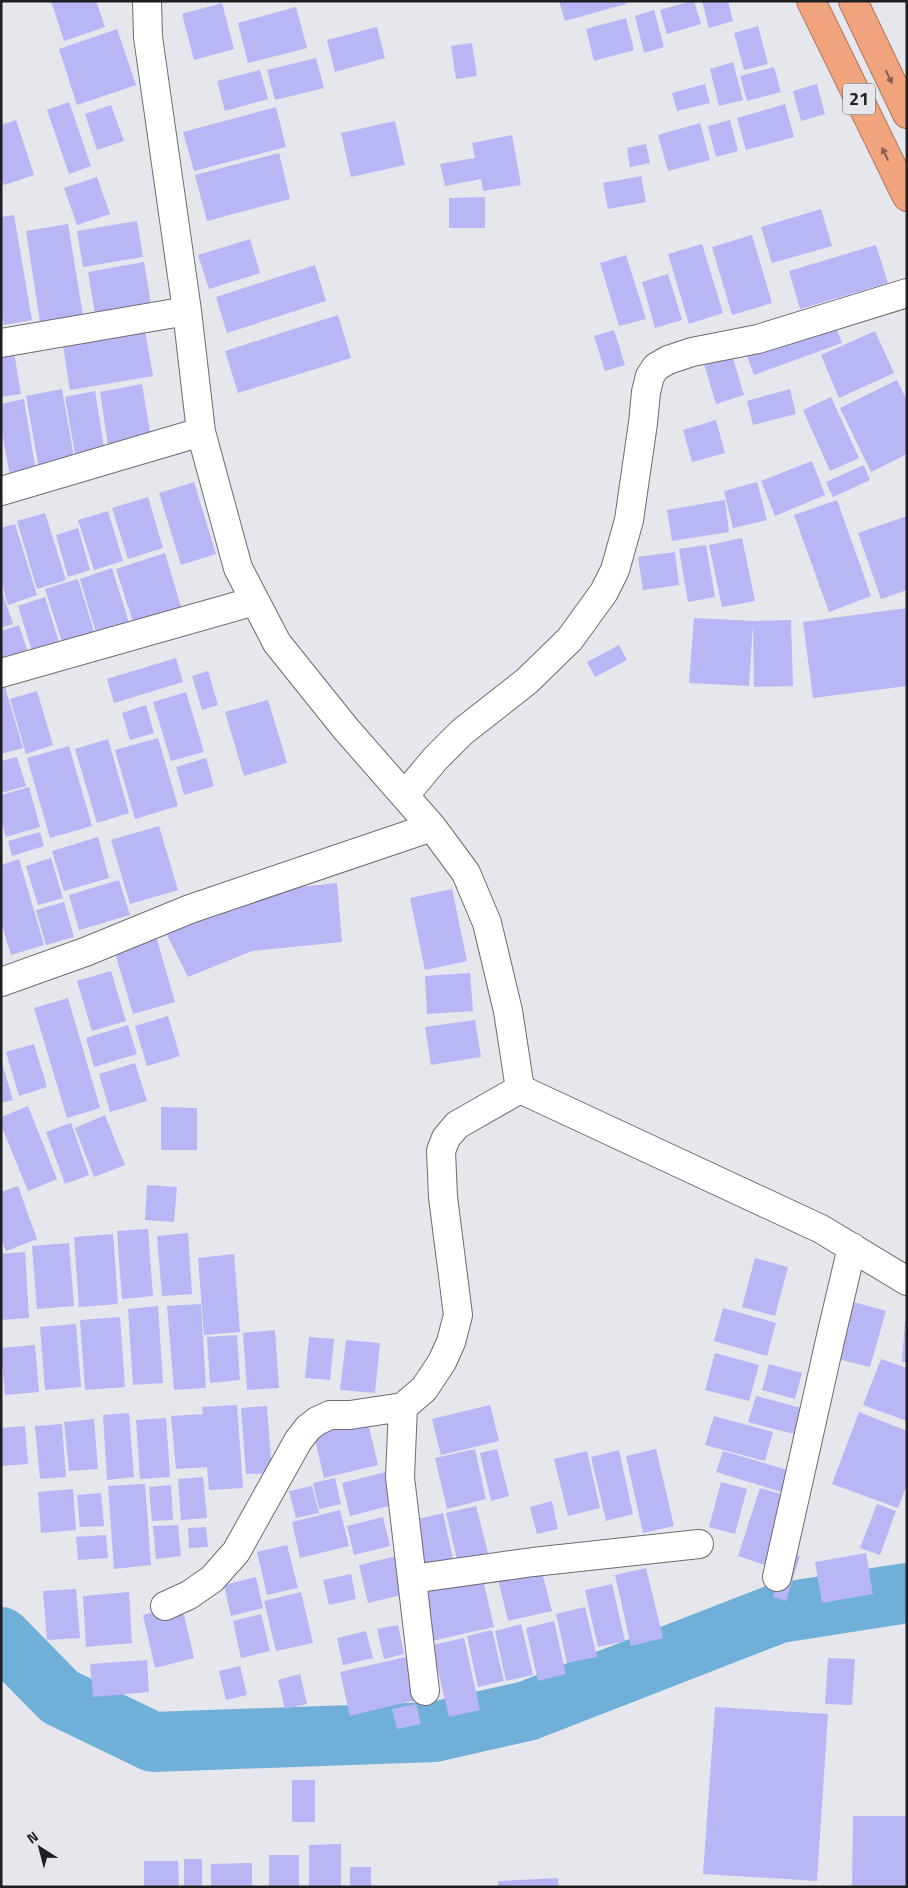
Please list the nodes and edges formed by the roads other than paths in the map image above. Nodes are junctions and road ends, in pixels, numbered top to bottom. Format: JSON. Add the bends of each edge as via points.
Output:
{"nodes":[{"id":1,"x":147,"y":1,"type":"edge"},
{"id":2,"x":811,"y":1,"type":"edge"},
{"id":3,"x":853,"y":1,"type":"edge"},
{"id":4,"x":870,"y":38,"type":"junction"},
{"id":5,"x":836,"y":52,"type":"junction"},
{"id":6,"x":907,"y":114,"type":"edge"},
{"id":7,"x":907,"y":197,"type":"edge"},
{"id":8,"x":907,"y":293,"type":"edge"},
{"id":9,"x":187,"y":311,"type":"junction"},
{"id":10,"x":1,"y":343,"type":"edge"},
{"id":11,"x":201,"y":432,"type":"junction"},
{"id":12,"x":1,"y":491,"type":"edge"},
{"id":13,"x":255,"y":601,"type":"junction"},
{"id":14,"x":1,"y":673,"type":"edge"},
{"id":15,"x":404,"y":795,"type":"junction"},
{"id":16,"x":432,"y":827,"type":"junction"},
{"id":17,"x":1,"y":982,"type":"edge"},
{"id":18,"x":520,"y":1089,"type":"junction"},
{"id":19,"x":852,"y":1248,"type":"junction"},
{"id":20,"x":907,"y":1281,"type":"edge"},
{"id":21,"x":404,"y":1407,"type":"junction"},
{"id":22,"x":699,"y":1544,"type":"dead end"},
{"id":23,"x":777,"y":1577,"type":"dead end"},
{"id":24,"x":412,"y":1579,"type":"junction"},
{"id":25,"x":165,"y":1606,"type":"dead end"},
{"id":26,"x":425,"y":1691,"type":"dead end"}],
"edges":[{"from":1,"to":9,"type":"street","via":[[148,37]]},
{"from":2,"to":5,"type":"highway","number":"21"},
{"from":3,"to":4,"type":"highway","number":"21"},
{"from":4,"to":5,"type":"highway"},
{"from":4,"to":6,"type":"highway","number":"21","one_way":true},
{"from":7,"to":5,"type":"highway","number":"21","one_way":true},
{"from":8,"to":15,"type":"street","via":[[758,339],[692,352],[656,367],[646,392],[629,520],[615,570],[604,592],[570,639],[527,681],[462,732]]},
{"from":9,"to":10,"type":"street"},
{"from":9,"to":11,"type":"street"},
{"from":11,"to":12,"type":"street"},
{"from":11,"to":13,"type":"street","via":[[238,568]]},
{"from":13,"to":14,"type":"street"},
{"from":13,"to":15,"type":"street","via":[[277,643]]},
{"from":15,"to":16,"type":"street"},
{"from":16,"to":17,"type":"street","via":[[190,909]]},
{"from":16,"to":18,"type":"street","via":[[466,873],[487,923],[508,1011]]},
{"from":18,"to":19,"type":"street","via":[[820,1229]]},
{"from":18,"to":21,"type":"street","via":[[457,1125],[446,1138],[441,1151],[443,1197],[458,1315],[442,1362],[424,1388]]},
{"from":19,"to":20,"type":"street"},
{"from":19,"to":23,"type":"street"},
{"from":21,"to":24,"type":"street","via":[[400,1477]]},
{"from":21,"to":25,"type":"street","via":[[330,1415],[308,1428],[236,1552],[212,1579]]},
{"from":22,"to":24,"type":"street"},
{"from":24,"to":26,"type":"street"}]}
